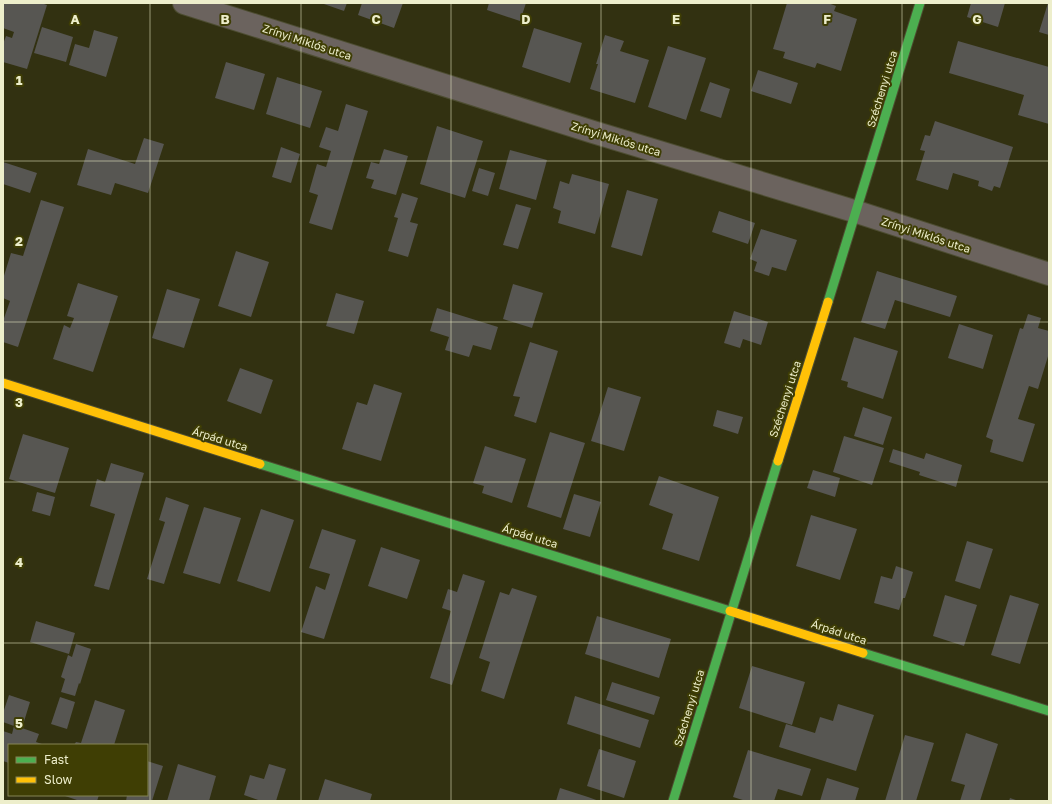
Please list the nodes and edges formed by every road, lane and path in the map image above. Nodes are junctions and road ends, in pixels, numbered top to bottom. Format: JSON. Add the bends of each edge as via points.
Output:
{"nodes":[{"id":1,"x":184,"y":3,"type":"edge"},
{"id":2,"x":920,"y":3,"type":"edge"},
{"id":3,"x":857,"y":212,"type":"junction"},
{"id":4,"x":1049,"y":274,"type":"edge"},
{"id":5,"x":3,"y":384,"type":"edge"},
{"id":6,"x":731,"y":611,"type":"junction"},
{"id":7,"x":1049,"y":711,"type":"edge"},
{"id":8,"x":672,"y":801,"type":"edge"}],
"edges":[{"from":1,"to":3,"type":"street","name":"Zrínyi Miklós utca"},
{"from":2,"to":3,"type":"street","name":"Széchenyi utca"},
{"from":3,"to":4,"type":"street","name":"Zrínyi Miklós utca"},
{"from":3,"to":6,"type":"street","name":"Széchenyi utca"},
{"from":5,"to":6,"type":"street","name":"Árpád utca"},
{"from":6,"to":7,"type":"street","name":"Árpád utca"},
{"from":6,"to":8,"type":"street","name":"Széchenyi utca"}]}
